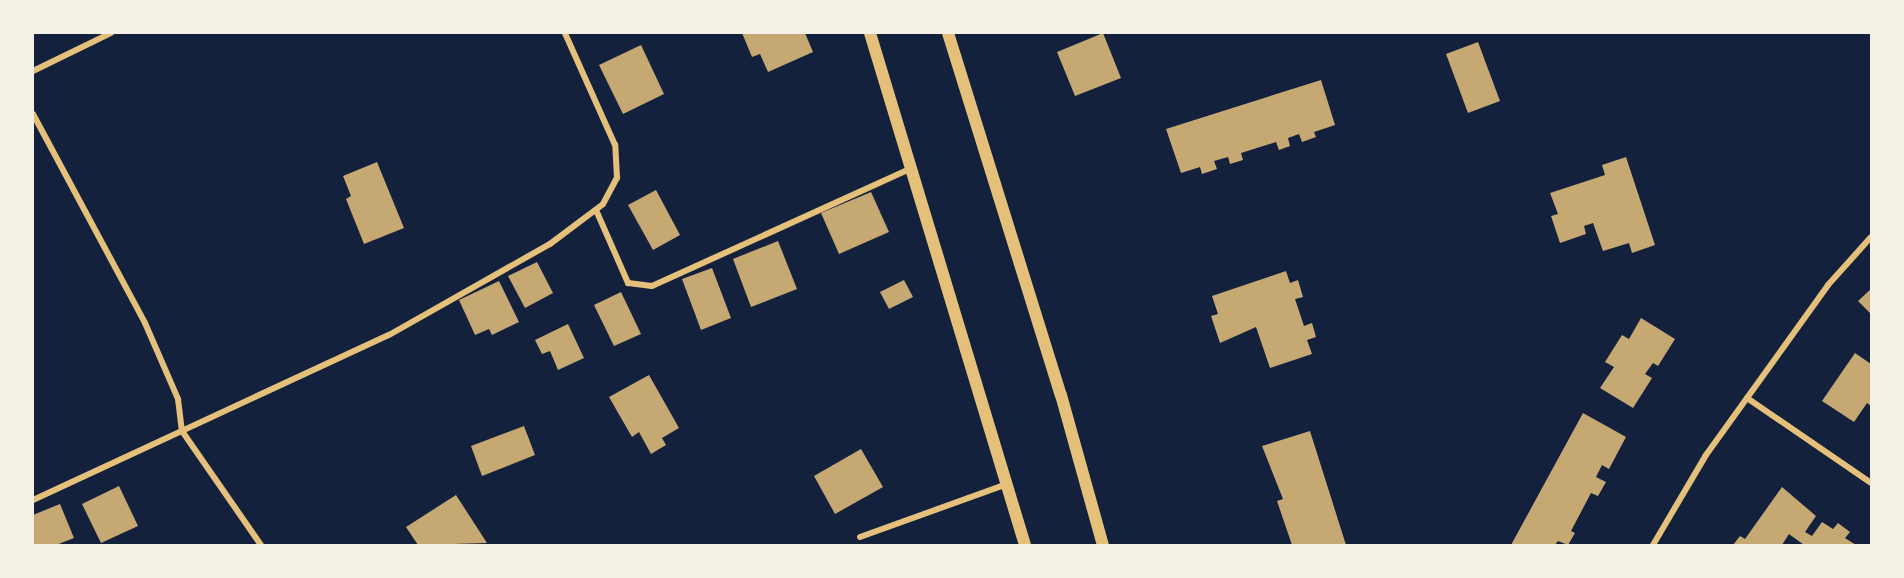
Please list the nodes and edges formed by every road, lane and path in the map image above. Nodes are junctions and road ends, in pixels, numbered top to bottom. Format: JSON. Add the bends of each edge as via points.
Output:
{"nodes":[{"id":1,"x":111,"y":33,"type":"edge"},
{"id":2,"x":565,"y":33,"type":"edge"},
{"id":3,"x":870,"y":33,"type":"edge"},
{"id":4,"x":949,"y":33,"type":"edge"},
{"id":5,"x":33,"y":71,"type":"edge"},
{"id":6,"x":33,"y":114,"type":"edge"},
{"id":7,"x":913,"y":167,"type":"junction"},
{"id":8,"x":596,"y":210,"type":"junction"},
{"id":9,"x":1871,"y":237,"type":"edge"},
{"id":10,"x":1746,"y":398,"type":"junction"},
{"id":11,"x":182,"y":431,"type":"junction"},
{"id":12,"x":1008,"y":483,"type":"junction"},
{"id":13,"x":1871,"y":483,"type":"edge"},
{"id":14,"x":33,"y":500,"type":"edge"},
{"id":15,"x":860,"y":537,"type":"dead end"},
{"id":16,"x":261,"y":545,"type":"edge"},
{"id":17,"x":1025,"y":545,"type":"edge"},
{"id":18,"x":1103,"y":545,"type":"edge"},
{"id":19,"x":1653,"y":545,"type":"edge"}],
"edges":[{"from":1,"to":5,"type":"street"},
{"from":2,"to":8,"type":"street","via":[[615,145],[617,178]]},
{"from":3,"to":7,"type":"main road"},
{"from":4,"to":18,"type":"main road","via":[[1061,394]]},
{"from":6,"to":11,"type":"street","via":[[145,323],[178,399]]},
{"from":7,"to":8,"type":"street","via":[[652,286],[628,283]]},
{"from":7,"to":12,"type":"main road"},
{"from":8,"to":11,"type":"street","via":[[550,244],[389,335]]},
{"from":9,"to":10,"type":"street","via":[[1828,285]]},
{"from":10,"to":13,"type":"street"},
{"from":10,"to":19,"type":"street","via":[[1706,455]]},
{"from":11,"to":14,"type":"street"},
{"from":11,"to":16,"type":"street"},
{"from":12,"to":15,"type":"street"},
{"from":12,"to":17,"type":"main road"}]}
